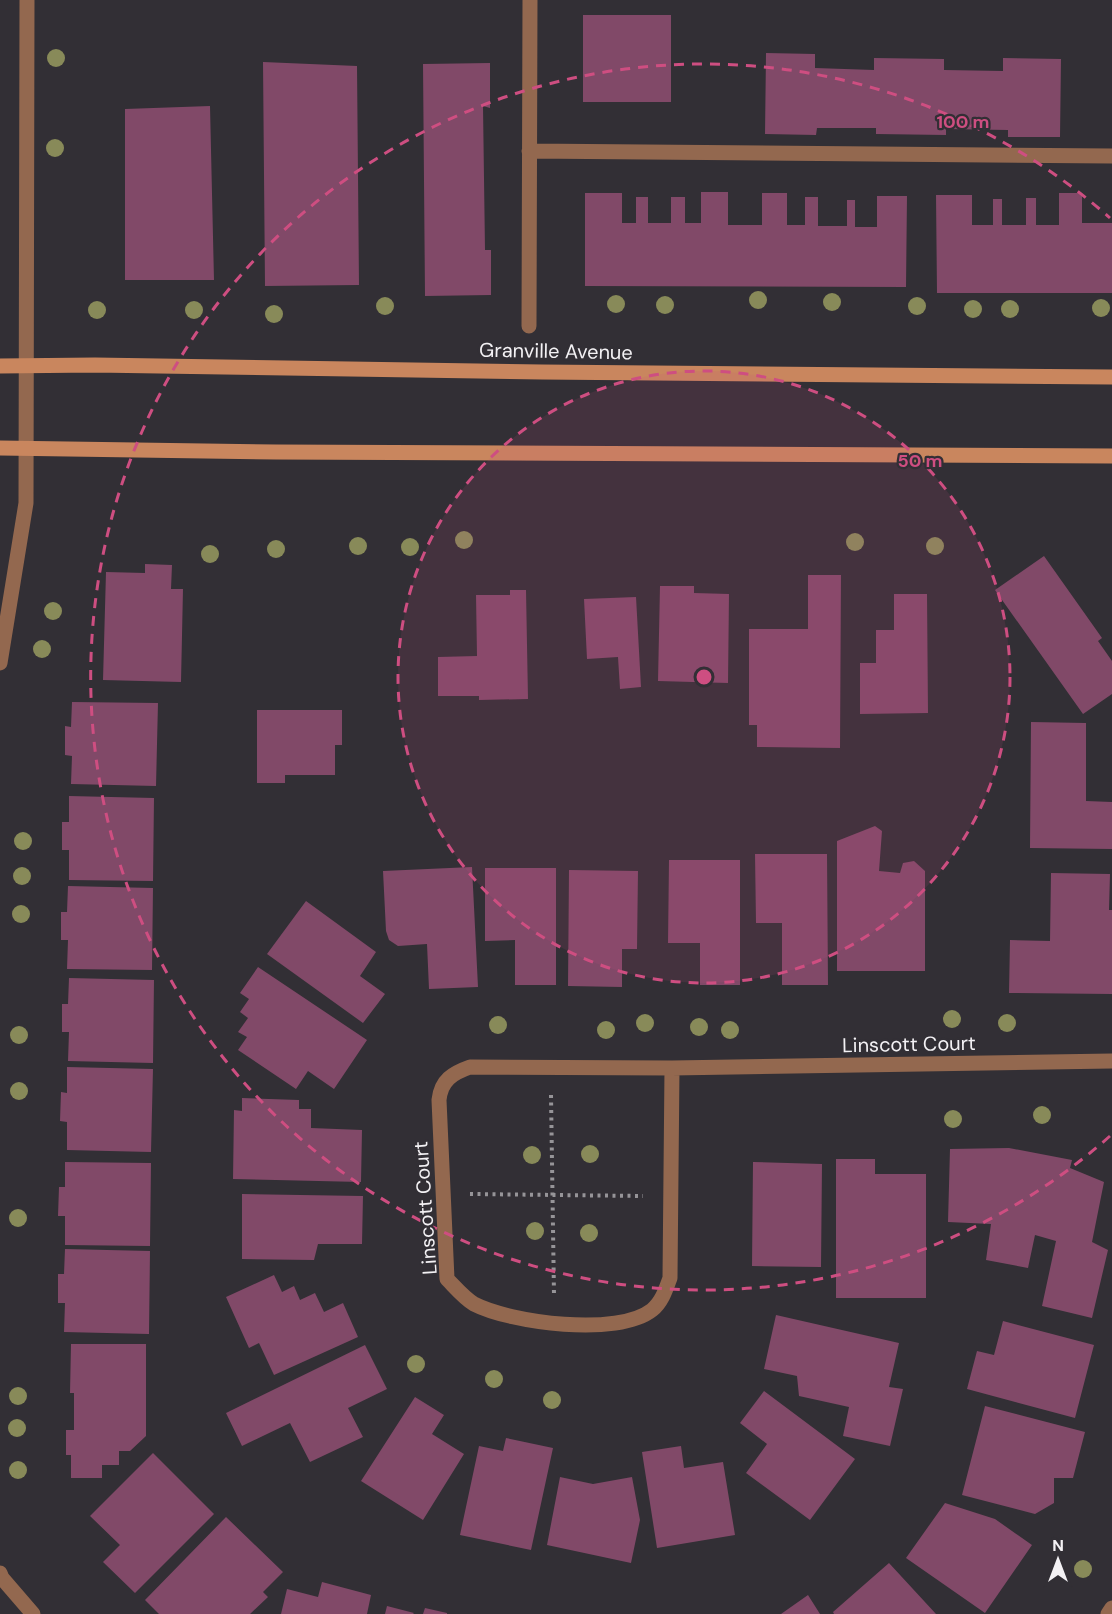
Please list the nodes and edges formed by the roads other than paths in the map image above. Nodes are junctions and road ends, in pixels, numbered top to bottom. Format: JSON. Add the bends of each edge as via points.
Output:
{"nodes":[{"id":1,"x":27,"y":0,"type":"edge"},
{"id":2,"x":530,"y":0,"type":"edge"},
{"id":3,"x":529,"y":151,"type":"junction"},
{"id":4,"x":1112,"y":156,"type":"edge"},
{"id":5,"x":529,"y":326,"type":"dead end"},
{"id":6,"x":26,"y":365,"type":"junction"},
{"id":7,"x":0,"y":366,"type":"edge"},
{"id":8,"x":1112,"y":377,"type":"edge"},
{"id":9,"x":0,"y":448,"type":"edge"},
{"id":10,"x":26,"y":448,"type":"junction"},
{"id":11,"x":1112,"y":456,"type":"edge"},
{"id":12,"x":0,"y":663,"type":"edge"},
{"id":13,"x":1112,"y":1061,"type":"edge"},
{"id":14,"x":672,"y":1068,"type":"junction"},
{"id":15,"x":1,"y":1575,"type":"edge"},
{"id":16,"x":1112,"y":1608,"type":"edge"},
{"id":17,"x":33,"y":1614,"type":"edge"},
{"id":18,"x":1108,"y":1614,"type":"edge"}],
"edges":[{"from":1,"to":6,"type":"street"},
{"from":2,"to":3,"type":"street"},
{"from":3,"to":4,"type":"street"},
{"from":3,"to":5,"type":"street"},
{"from":6,"to":7,"type":"main road","name":"Granville Avenue"},
{"from":6,"to":8,"type":"main road","name":"Granville Avenue"},
{"from":6,"to":10,"type":"street"},
{"from":9,"to":10,"type":"main road"},
{"from":10,"to":11,"type":"main road"},
{"from":10,"to":12,"type":"street","via":[[26,503]]},
{"from":13,"to":14,"type":"street","name":"Linscott Court"},
{"from":14,"to":14,"type":"street","name":"Linscott Court","via":[[470,1067],[448,1077],[440,1089],[439,1100],[447,1279],[472,1303],[501,1315],[555,1323],[614,1323],[652,1310],[664,1295],[670,1278]]},
{"from":15,"to":17,"type":"street"},
{"from":16,"to":18,"type":"street"}]}
